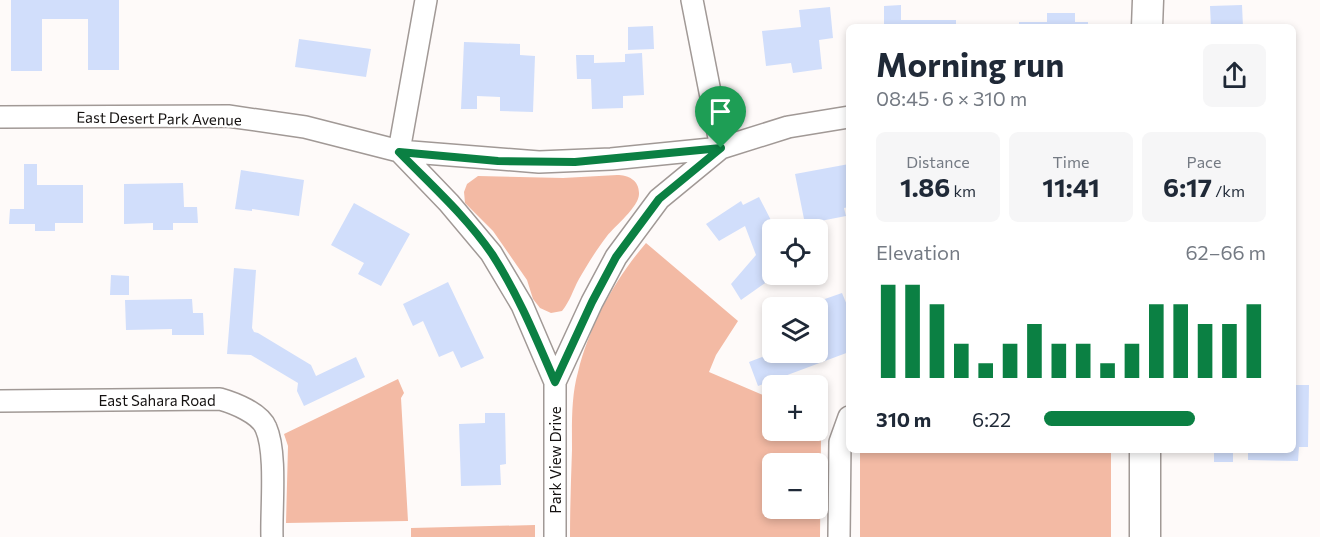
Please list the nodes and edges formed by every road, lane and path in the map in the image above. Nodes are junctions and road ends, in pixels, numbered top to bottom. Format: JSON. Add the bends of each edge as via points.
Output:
{"nodes":[{"id":1,"x":426,"y":0,"type":"edge"},
{"id":2,"x":692,"y":0,"type":"edge"},
{"id":3,"x":1148,"y":0,"type":"edge"},
{"id":4,"x":1147,"y":24,"type":"edge"},
{"id":5,"x":0,"y":117,"type":"edge"},
{"id":6,"x":846,"y":117,"type":"edge"},
{"id":7,"x":721,"y":148,"type":"junction"},
{"id":8,"x":399,"y":152,"type":"junction"},
{"id":9,"x":555,"y":382,"type":"junction"},
{"id":10,"x":0,"y":400,"type":"edge"},
{"id":11,"x":846,"y":425,"type":"edge"},
{"id":12,"x":1145,"y":453,"type":"edge"},
{"id":13,"x":272,"y":537,"type":"edge"},
{"id":14,"x":555,"y":537,"type":"edge"},
{"id":15,"x":839,"y":537,"type":"edge"},
{"id":16,"x":1145,"y":537,"type":"edge"}],
"edges":[{"from":1,"to":8,"type":"street"},
{"from":2,"to":7,"type":"street"},
{"from":3,"to":4,"type":"street"},
{"from":5,"to":8,"type":"street","name":"East Desert Park Avenue","via":[[228,116],[305,127]]},
{"from":6,"to":7,"type":"street","name":"East Desert Park Avenue","via":[[788,127]]},
{"from":7,"to":8,"type":"street","name":"East Desert Park Avenue","via":[[575,162],[498,161]]},
{"from":7,"to":9,"type":"street","name":"Park View Drive","via":[[659,199],[616,257]]},
{"from":8,"to":9,"type":"street","name":"Park View Drive","via":[[491,253],[522,305]]},
{"from":9,"to":14,"type":"street","name":"Park View Drive"},
{"from":10,"to":13,"type":"street","name":"East Sahara Road","via":[[220,399],[242,406],[266,426],[271,452]]},
{"from":11,"to":15,"type":"street","via":[[840,442]]},
{"from":12,"to":16,"type":"street"}]}
